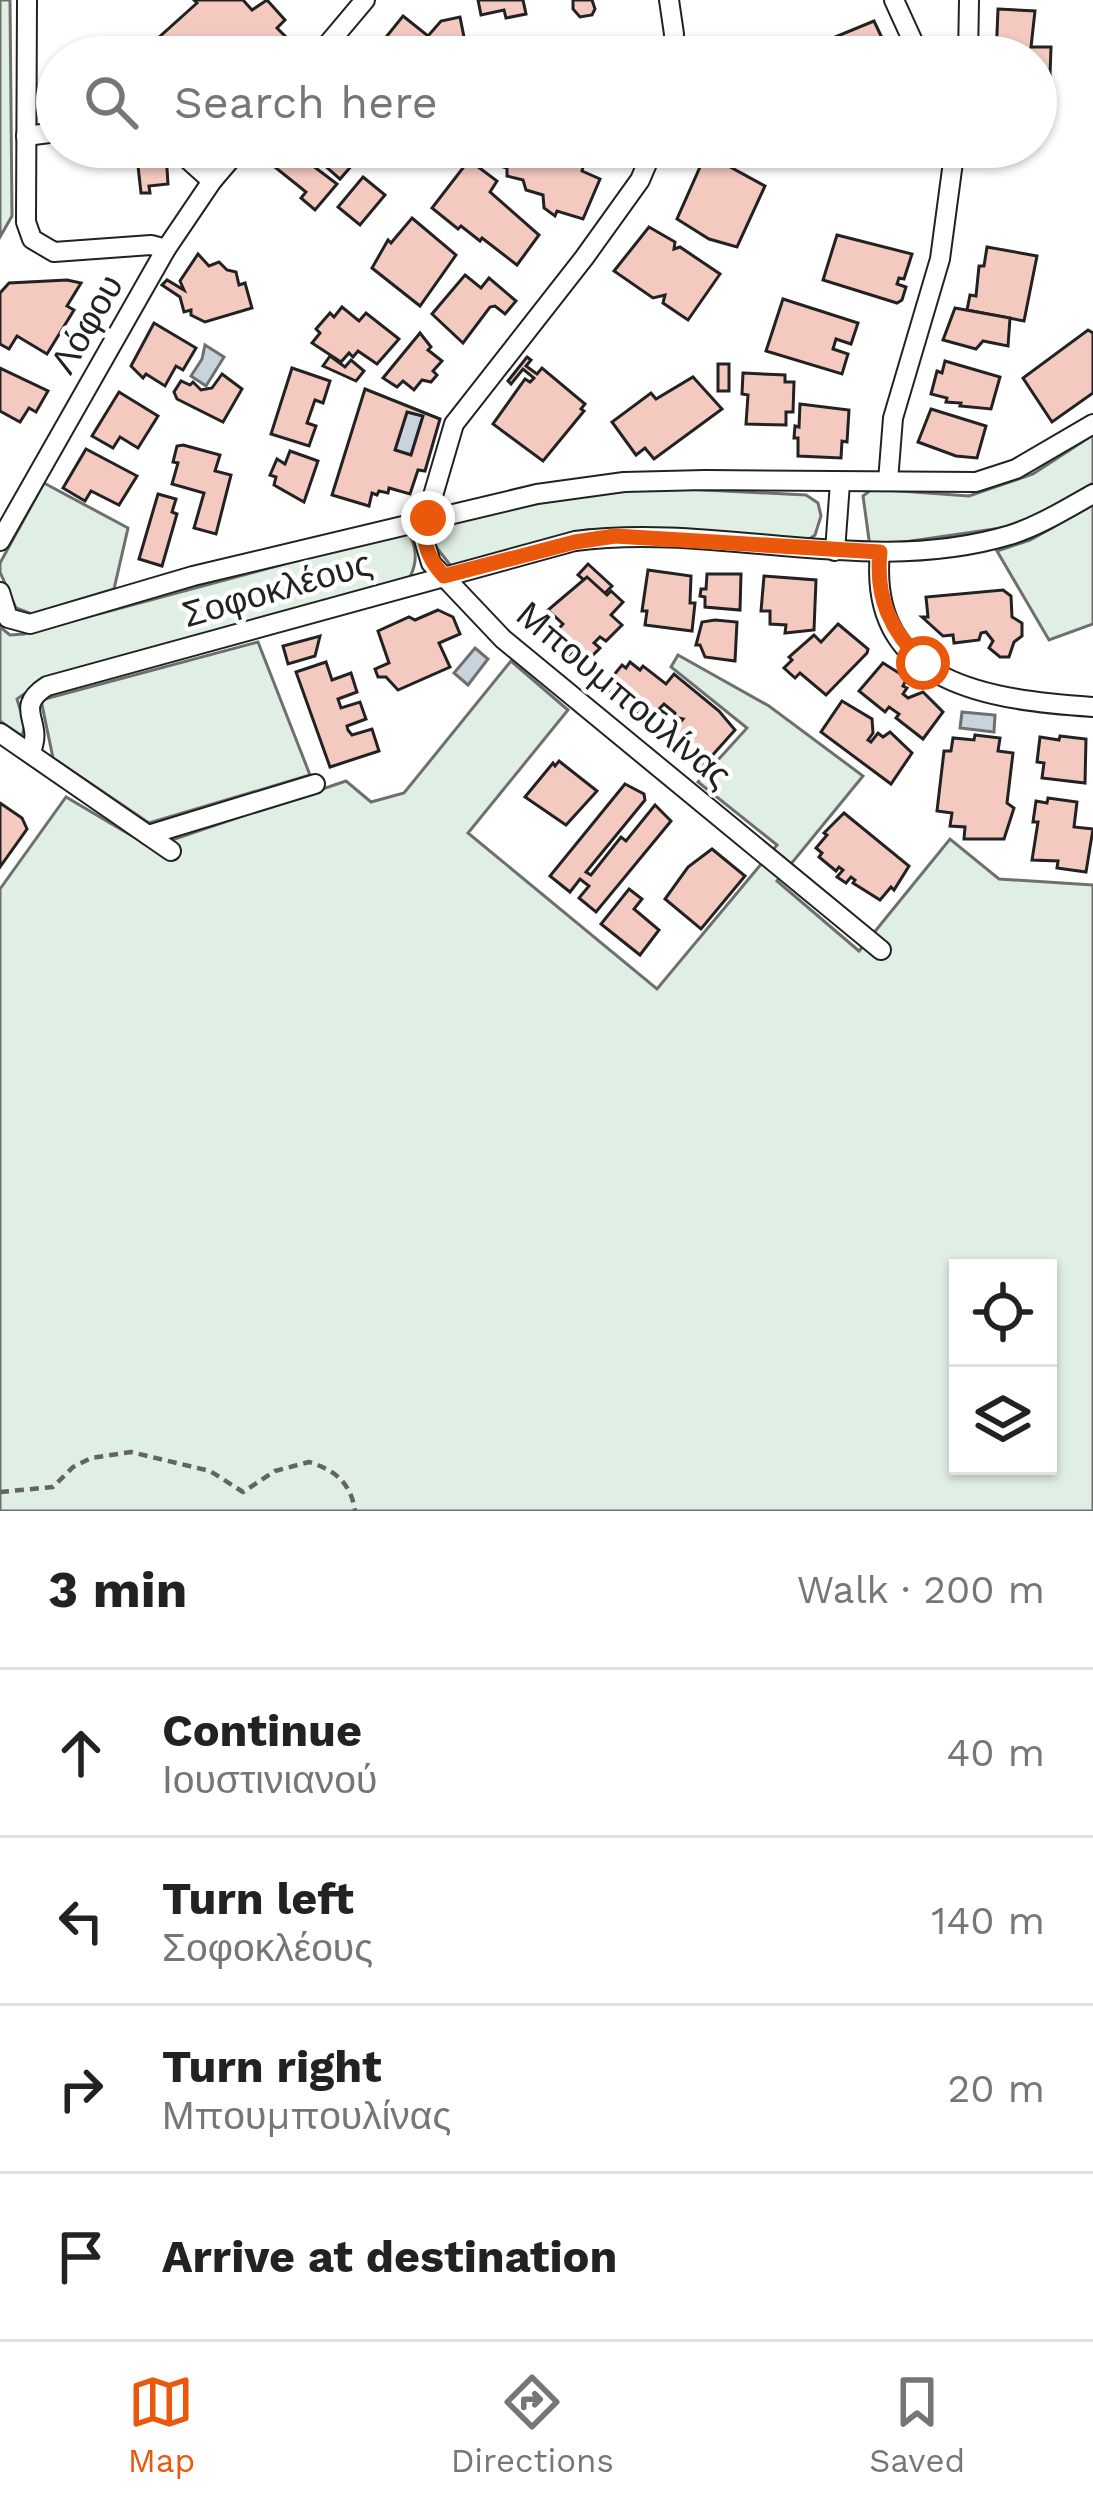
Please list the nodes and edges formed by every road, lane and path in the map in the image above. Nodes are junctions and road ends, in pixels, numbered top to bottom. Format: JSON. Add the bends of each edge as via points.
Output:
{"nodes":[{"id":1,"x":27,"y":0,"type":"edge"},
{"id":2,"x":365,"y":0,"type":"edge"},
{"id":3,"x":669,"y":0,"type":"edge"},
{"id":4,"x":894,"y":0,"type":"edge"},
{"id":5,"x":969,"y":0,"type":"edge"},
{"id":6,"x":335,"y":36,"type":"edge"},
{"id":7,"x":672,"y":36,"type":"edge"},
{"id":8,"x":910,"y":36,"type":"edge"},
{"id":9,"x":968,"y":36,"type":"edge"},
{"id":10,"x":36,"y":135,"type":"edge"},
{"id":11,"x":26,"y":136,"type":"junction"},
{"id":12,"x":197,"y":168,"type":"edge"},
{"id":13,"x":223,"y":168,"type":"edge"},
{"id":14,"x":645,"y":168,"type":"edge"},
{"id":15,"x":952,"y":168,"type":"edge"},
{"id":16,"x":212,"y":181,"type":"junction"},
{"id":17,"x":166,"y":249,"type":"junction"},
{"id":18,"x":1093,"y":424,"type":"edge"},
{"id":19,"x":888,"y":482,"type":"junction"},
{"id":20,"x":840,"y":483,"type":"junction"},
{"id":21,"x":1093,"y":494,"type":"edge"},
{"id":22,"x":428,"y":518,"type":"junction"},
{"id":23,"x":0,"y":541,"type":"edge"},
{"id":24,"x":835,"y":551,"type":"junction"},
{"id":25,"x":880,"y":552,"type":"junction"},
{"id":26,"x":444,"y":576,"type":"junction"},
{"id":27,"x":0,"y":592,"type":"edge"},
{"id":28,"x":1093,"y":707,"type":"edge"},
{"id":29,"x":0,"y":733,"type":"edge"},
{"id":30,"x":30,"y":753,"type":"junction"},
{"id":31,"x":315,"y":784,"type":"dead end"},
{"id":32,"x":148,"y":835,"type":"junction"},
{"id":33,"x":171,"y":851,"type":"dead end"},
{"id":34,"x":881,"y":950,"type":"dead end"},
{"id":35,"x":0,"y":1492,"type":"edge"},
{"id":36,"x":356,"y":1511,"type":"edge"}],
"edges":[{"from":1,"to":11,"type":"street"},
{"from":2,"to":6,"type":"street"},
{"from":3,"to":7,"type":"street"},
{"from":4,"to":8,"type":"street"},
{"from":5,"to":9,"type":"street"},
{"from":10,"to":11,"type":"street"},
{"from":11,"to":17,"type":"street","via":[[32,239],[54,252]]},
{"from":12,"to":16,"type":"street"},
{"from":13,"to":16,"type":"street","name":"Λόφου"},
{"from":14,"to":22,"type":"street","name":"Μπουμπουλίνας","via":[[454,424]]},
{"from":15,"to":19,"type":"street","via":[[940,259],[893,418]]},
{"from":16,"to":17,"type":"street","name":"Λόφου"},
{"from":17,"to":23,"type":"street","name":"Λόφου"},
{"from":18,"to":19,"type":"street","name":"Σοφοκλέους","via":[[1016,469],[976,482]]},
{"from":19,"to":20,"type":"street","name":"Σοφοκλέους"},
{"from":20,"to":22,"type":"street","name":"Σοφοκλέους","via":[[624,482]]},
{"from":20,"to":24,"type":"street"},
{"from":21,"to":25,"type":"street","name":"Σοφοκλέους","via":[[1014,534]]},
{"from":22,"to":26,"type":"street","name":"Μπουμπουλίνας","via":[[422,533]]},
{"from":22,"to":27,"type":"street","name":"Σοφοκλέους","via":[[30,624],[8,618]]},
{"from":24,"to":25,"type":"street","name":"Σοφοκλέους"},
{"from":24,"to":26,"type":"street","name":"Σοφοκλέους","via":[[615,536]]},
{"from":25,"to":28,"type":"street","via":[[880,586],[895,633],[938,674],[995,698]]},
{"from":26,"to":30,"type":"street","name":"Σοφοκλέους","via":[[47,686],[28,708],[37,733]]},
{"from":26,"to":34,"type":"street","name":"Μπουμπουλίνας","via":[[503,639]]},
{"from":29,"to":30,"type":"street"},
{"from":30,"to":32,"type":"street"},
{"from":31,"to":32,"type":"street"},
{"from":32,"to":33,"type":"street"},
{"from":35,"to":36,"type":"path","via":[[53,1487],[91,1458],[131,1452],[209,1471],[243,1492],[309,1462],[343,1480]]}]}
